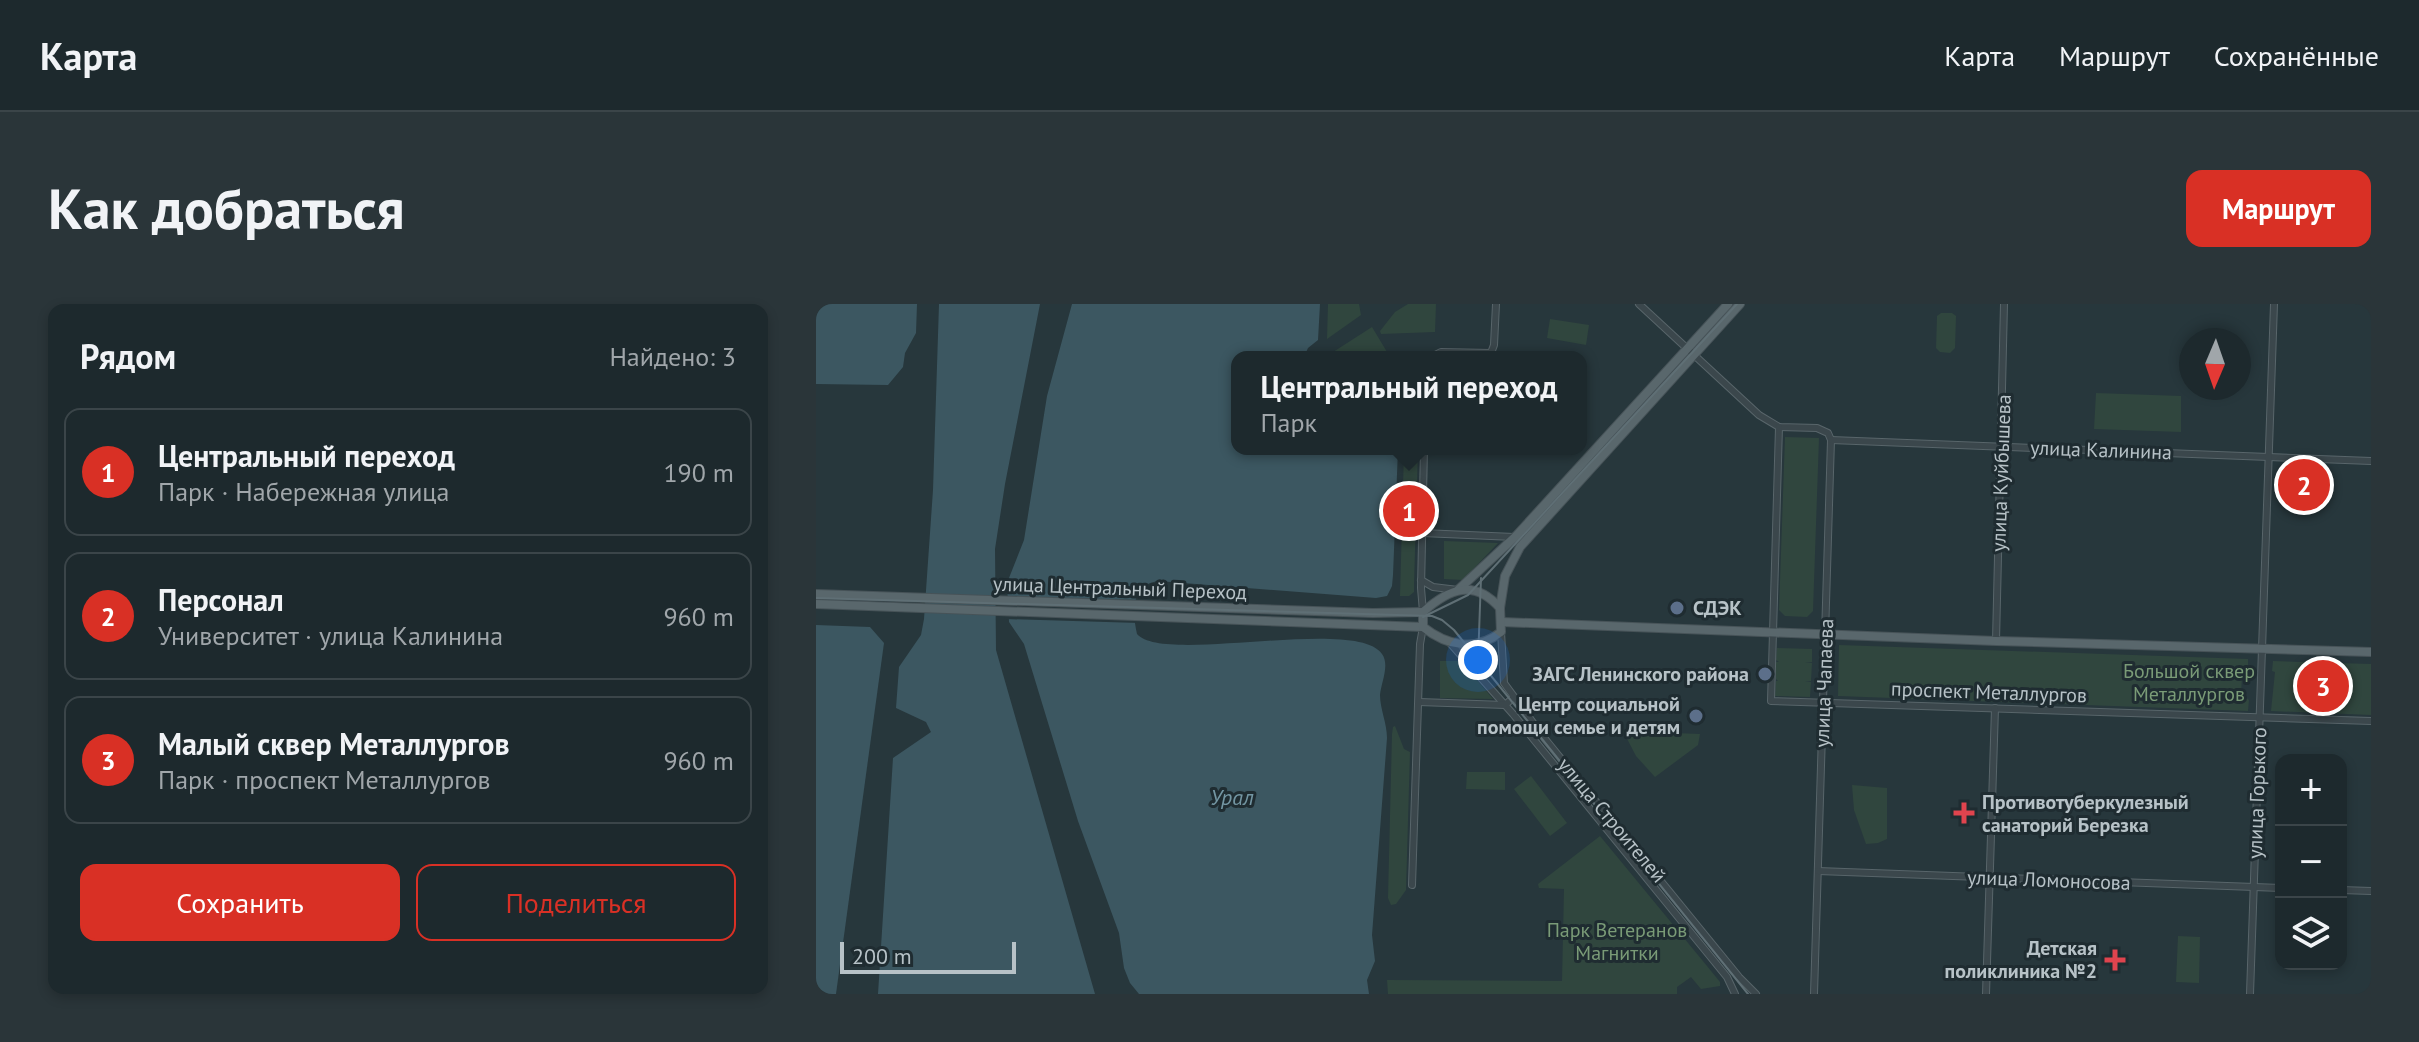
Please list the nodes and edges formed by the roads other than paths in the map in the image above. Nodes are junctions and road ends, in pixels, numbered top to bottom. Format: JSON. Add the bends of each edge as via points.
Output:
{"nodes":[{"id":1,"x":1496,"y":304,"type":"edge"},
{"id":2,"x":1639,"y":304,"type":"edge"},
{"id":3,"x":1728,"y":304,"type":"edge"},
{"id":4,"x":1740,"y":304,"type":"edge"},
{"id":5,"x":2004,"y":304,"type":"edge"},
{"id":6,"x":2274,"y":304,"type":"edge"},
{"id":7,"x":1492,"y":351,"type":"edge"},
{"id":8,"x":1690,"y":352,"type":"junction"},
{"id":9,"x":1779,"y":427,"type":"junction"},
{"id":10,"x":1831,"y":440,"type":"junction"},
{"id":11,"x":2002,"y":446,"type":"junction"},
{"id":12,"x":1424,"y":455,"type":"edge"},
{"id":13,"x":2268,"y":457,"type":"junction"},
{"id":14,"x":2371,"y":461,"type":"edge"},
{"id":15,"x":1422,"y":533,"type":"junction"},
{"id":16,"x":1514,"y":537,"type":"junction"},
{"id":17,"x":1421,"y":580,"type":"junction"},
{"id":18,"x":1458,"y":590,"type":"junction"},
{"id":19,"x":816,"y":594,"type":"edge"},
{"id":20,"x":816,"y":604,"type":"edge"},
{"id":21,"x":1500,"y":608,"type":"junction"},
{"id":22,"x":1141,"y":610,"type":"junction"},
{"id":23,"x":1423,"y":612,"type":"junction"},
{"id":24,"x":1423,"y":627,"type":"junction"},
{"id":25,"x":1501,"y":627,"type":"junction"},
{"id":26,"x":1773,"y":632,"type":"junction"},
{"id":27,"x":1825,"y":634,"type":"junction"},
{"id":28,"x":1996,"y":641,"type":"junction"},
{"id":29,"x":1450,"y":643,"type":"junction"},
{"id":30,"x":2262,"y":649,"type":"junction"},
{"id":31,"x":2371,"y":652,"type":"edge"},
{"id":32,"x":1514,"y":697,"type":"junction"},
{"id":33,"x":1419,"y":702,"type":"junction"},
{"id":34,"x":1823,"y":703,"type":"junction"},
{"id":35,"x":1505,"y":705,"type":"junction"},
{"id":36,"x":1995,"y":708,"type":"junction"},
{"id":37,"x":2260,"y":717,"type":"junction"},
{"id":38,"x":2371,"y":721,"type":"edge"},
{"id":39,"x":1818,"y":871,"type":"junction"},
{"id":40,"x":1989,"y":878,"type":"junction"},
{"id":41,"x":1412,"y":885,"type":"dead end"},
{"id":42,"x":2254,"y":887,"type":"junction"},
{"id":43,"x":2275,"y":888,"type":"edge"},
{"id":44,"x":2347,"y":890,"type":"edge"},
{"id":45,"x":2371,"y":891,"type":"edge"},
{"id":46,"x":1732,"y":994,"type":"edge"},
{"id":47,"x":1756,"y":994,"type":"edge"},
{"id":48,"x":1811,"y":994,"type":"edge"},
{"id":49,"x":1986,"y":994,"type":"edge"},
{"id":50,"x":2250,"y":994,"type":"edge"}],
"edges":[{"from":1,"to":7,"type":"street"},
{"from":2,"to":8,"type":"street"},
{"from":3,"to":8,"type":"main road"},
{"from":4,"to":8,"type":"main road"},
{"from":5,"to":11,"type":"street","name":"улица Куйбышева"},
{"from":6,"to":13,"type":"street","name":"улица Горького"},
{"from":8,"to":9,"type":"street"},
{"from":8,"to":16,"type":"main road"},
{"from":8,"to":21,"type":"main road","via":[[1520,547],[1505,576]]},
{"from":9,"to":10,"type":"street","via":[[1817,428]]},
{"from":9,"to":26,"type":"street"},
{"from":10,"to":11,"type":"street","name":"улица Калинина"},
{"from":10,"to":27,"type":"street","name":"улица Чапаева"},
{"from":11,"to":13,"type":"street","name":"улица Калинина"},
{"from":11,"to":28,"type":"street","name":"улица Куйбышева"},
{"from":12,"to":15,"type":"street"},
{"from":13,"to":14,"type":"street","name":"улица Калинина"},
{"from":13,"to":30,"type":"street","name":"улица Горького"},
{"from":15,"to":16,"type":"street"},
{"from":15,"to":17,"type":"street"},
{"from":16,"to":18,"type":"main road"},
{"from":17,"to":18,"type":"street"},
{"from":17,"to":23,"type":"street"},
{"from":18,"to":21,"type":"main road","via":[[1481,592]]},
{"from":18,"to":23,"type":"main road"},
{"from":19,"to":22,"type":"main road","name":"улица Центральный Переход"},
{"from":20,"to":22,"type":"main road","name":"улица Центральный Переход"},
{"from":21,"to":25,"type":"main road"},
{"from":22,"to":23,"type":"main road","name":"улица Центральный Переход"},
{"from":22,"to":24,"type":"main road","name":"улица Центральный Переход"},
{"from":23,"to":24,"type":"main road"},
{"from":24,"to":29,"type":"main road"},
{"from":24,"to":33,"type":"street"},
{"from":25,"to":26,"type":"main road"},
{"from":25,"to":29,"type":"main road","via":[[1483,643]]},
{"from":25,"to":32,"type":"street","name":"улица Строителей","via":[[1504,683]]},
{"from":26,"to":27,"type":"main road"},
{"from":26,"to":34,"type":"street","name":"проспект Металлургов","via":[[1771,701]]},
{"from":27,"to":28,"type":"main road"},
{"from":27,"to":34,"type":"street","name":"улица Чапаева"},
{"from":28,"to":30,"type":"main road"},
{"from":29,"to":35,"type":"street","name":"улица Строителей"},
{"from":30,"to":31,"type":"main road"},
{"from":30,"to":37,"type":"street","name":"улица Горького"},
{"from":32,"to":35,"type":"street"},
{"from":32,"to":47,"type":"street","name":"улица Строителей"},
{"from":33,"to":35,"type":"street"},
{"from":33,"to":41,"type":"street"},
{"from":34,"to":36,"type":"street","name":"проспект Металлургов"},
{"from":34,"to":39,"type":"street","name":"улица Чапаева"},
{"from":35,"to":46,"type":"street","name":"улица Строителей","via":[[1730,982]]},
{"from":36,"to":37,"type":"street","name":"проспект Металлургов"},
{"from":36,"to":40,"type":"street"},
{"from":37,"to":38,"type":"street","name":"проспект Металлургов"},
{"from":37,"to":42,"type":"street","name":"улица Горького"},
{"from":39,"to":40,"type":"street","name":"улица Ломоносова"},
{"from":39,"to":48,"type":"street","name":"улица Чапаева"},
{"from":40,"to":42,"type":"street","name":"улица Ломоносова"},
{"from":40,"to":49,"type":"street"},
{"from":42,"to":43,"type":"street","name":"улица Ломоносова"},
{"from":42,"to":50,"type":"street","name":"улица Горького"},
{"from":44,"to":45,"type":"street"}]}
